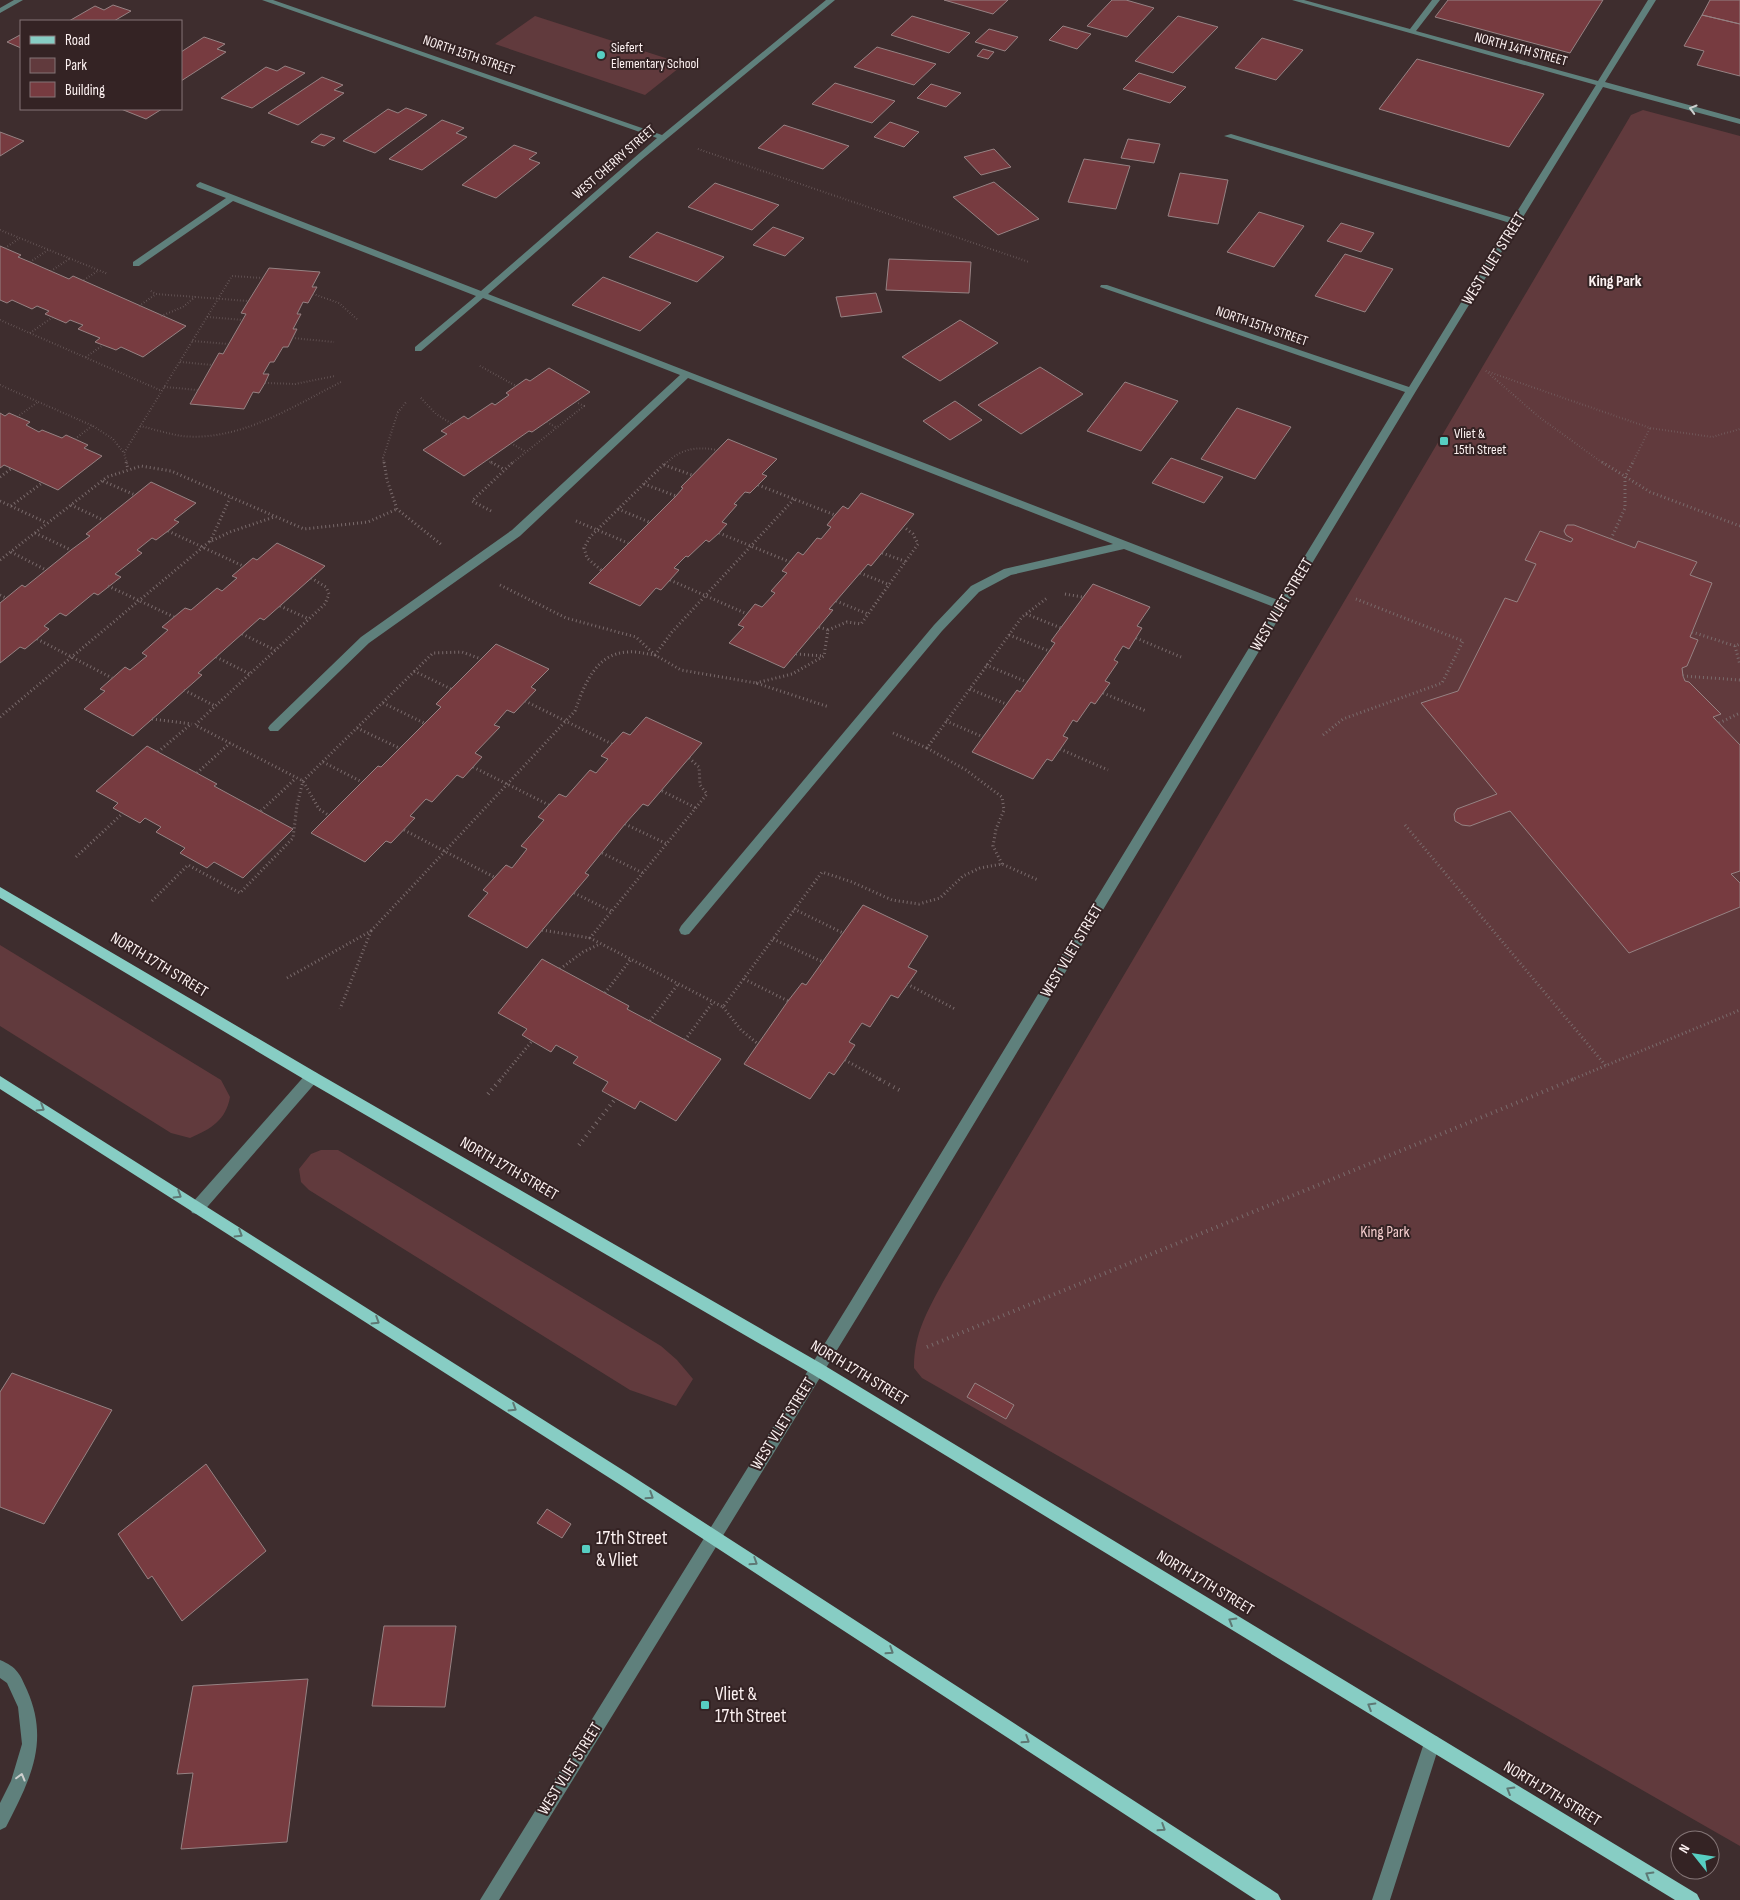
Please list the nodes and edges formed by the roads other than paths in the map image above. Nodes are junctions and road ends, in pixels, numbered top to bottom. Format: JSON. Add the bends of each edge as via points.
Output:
{"nodes":[{"id":1,"x":19,"y":0,"type":"edge"},
{"id":2,"x":266,"y":0,"type":"edge"},
{"id":3,"x":831,"y":0,"type":"edge"},
{"id":4,"x":1296,"y":0,"type":"edge"},
{"id":5,"x":1436,"y":0,"type":"edge"},
{"id":6,"x":1652,"y":0,"type":"edge"},
{"id":7,"x":0,"y":11,"type":"edge"},
{"id":8,"x":1411,"y":32,"type":"junction"},
{"id":9,"x":1602,"y":84,"type":"junction"},
{"id":10,"x":1740,"y":122,"type":"edge"},
{"id":11,"x":1228,"y":136,"type":"dead end"},
{"id":12,"x":663,"y":138,"type":"junction"},
{"id":13,"x":200,"y":185,"type":"dead end"},
{"id":14,"x":232,"y":198,"type":"junction"},
{"id":15,"x":1516,"y":222,"type":"junction"},
{"id":16,"x":136,"y":264,"type":"dead end"},
{"id":17,"x":1104,"y":287,"type":"dead end"},
{"id":18,"x":483,"y":294,"type":"junction"},
{"id":19,"x":418,"y":349,"type":"dead end"},
{"id":20,"x":687,"y":374,"type":"junction"},
{"id":21,"x":1411,"y":391,"type":"junction"},
{"id":22,"x":1124,"y":545,"type":"junction"},
{"id":23,"x":1282,"y":606,"type":"junction"},
{"id":24,"x":274,"y":728,"type":"dead end"},
{"id":25,"x":0,"y":892,"type":"edge"},
{"id":26,"x":685,"y":930,"type":"dead end"},
{"id":27,"x":312,"y":1077,"type":"junction"},
{"id":28,"x":0,"y":1082,"type":"edge"},
{"id":29,"x":198,"y":1208,"type":"junction"},
{"id":30,"x":817,"y":1369,"type":"junction"},
{"id":31,"x":713,"y":1536,"type":"junction"},
{"id":32,"x":0,"y":1668,"type":"edge"},
{"id":33,"x":1432,"y":1743,"type":"junction"},
{"id":34,"x":0,"y":1821,"type":"edge"},
{"id":35,"x":489,"y":1900,"type":"edge"},
{"id":36,"x":1272,"y":1900,"type":"edge"},
{"id":37,"x":1381,"y":1900,"type":"edge"},
{"id":38,"x":1691,"y":1900,"type":"edge"}],
"edges":[{"from":1,"to":7,"type":"street"},
{"from":2,"to":12,"type":"street","name":"NORTH 15TH STREET"},
{"from":3,"to":12,"type":"street","name":"WEST CHERRY STREET"},
{"from":4,"to":8,"type":"street","name":"NORTH 14TH STREET"},
{"from":5,"to":8,"type":"street"},
{"from":6,"to":9,"type":"street","name":"WEST VLIET STREET"},
{"from":8,"to":9,"type":"street","name":"NORTH 14TH STREET"},
{"from":10,"to":9,"type":"street","name":"NORTH 14TH STREET","one_way":true},
{"from":9,"to":15,"type":"street","name":"WEST VLIET STREET"},
{"from":11,"to":15,"type":"street"},
{"from":12,"to":18,"type":"street","name":"WEST CHERRY STREET"},
{"from":13,"to":14,"type":"street"},
{"from":14,"to":16,"type":"street"},
{"from":14,"to":18,"type":"street"},
{"from":15,"to":21,"type":"street","name":"WEST VLIET STREET"},
{"from":17,"to":21,"type":"street","name":"NORTH 15TH STREET"},
{"from":18,"to":19,"type":"street","name":"WEST CHERRY STREET"},
{"from":18,"to":20,"type":"street"},
{"from":20,"to":22,"type":"street"},
{"from":20,"to":24,"type":"street","via":[[522,527],[365,640]]},
{"from":21,"to":23,"type":"street","name":"WEST VLIET STREET"},
{"from":22,"to":23,"type":"street"},
{"from":22,"to":26,"type":"street","via":[[1008,572],[975,589],[938,628]]},
{"from":23,"to":30,"type":"street","name":"WEST VLIET STREET"},
{"from":25,"to":27,"type":"main road","name":"NORTH 17TH STREET"},
{"from":27,"to":29,"type":"street"},
{"from":27,"to":30,"type":"main road","name":"NORTH 17TH STREET"},
{"from":28,"to":29,"type":"main road","one_way":true},
{"from":29,"to":31,"type":"main road","one_way":true},
{"from":30,"to":31,"type":"street","name":"WEST VLIET STREET"},
{"from":33,"to":30,"type":"main road","name":"NORTH 17TH STREET","one_way":true},
{"from":31,"to":35,"type":"street","name":"WEST VLIET STREET"},
{"from":31,"to":36,"type":"main road","one_way":true},
{"from":34,"to":32,"type":"street","one_way":true,"via":[[20,1784],[30,1744],[26,1708],[12,1677]]},
{"from":33,"to":37,"type":"street"},
{"from":38,"to":33,"type":"main road","name":"NORTH 17TH STREET","one_way":true}]}
